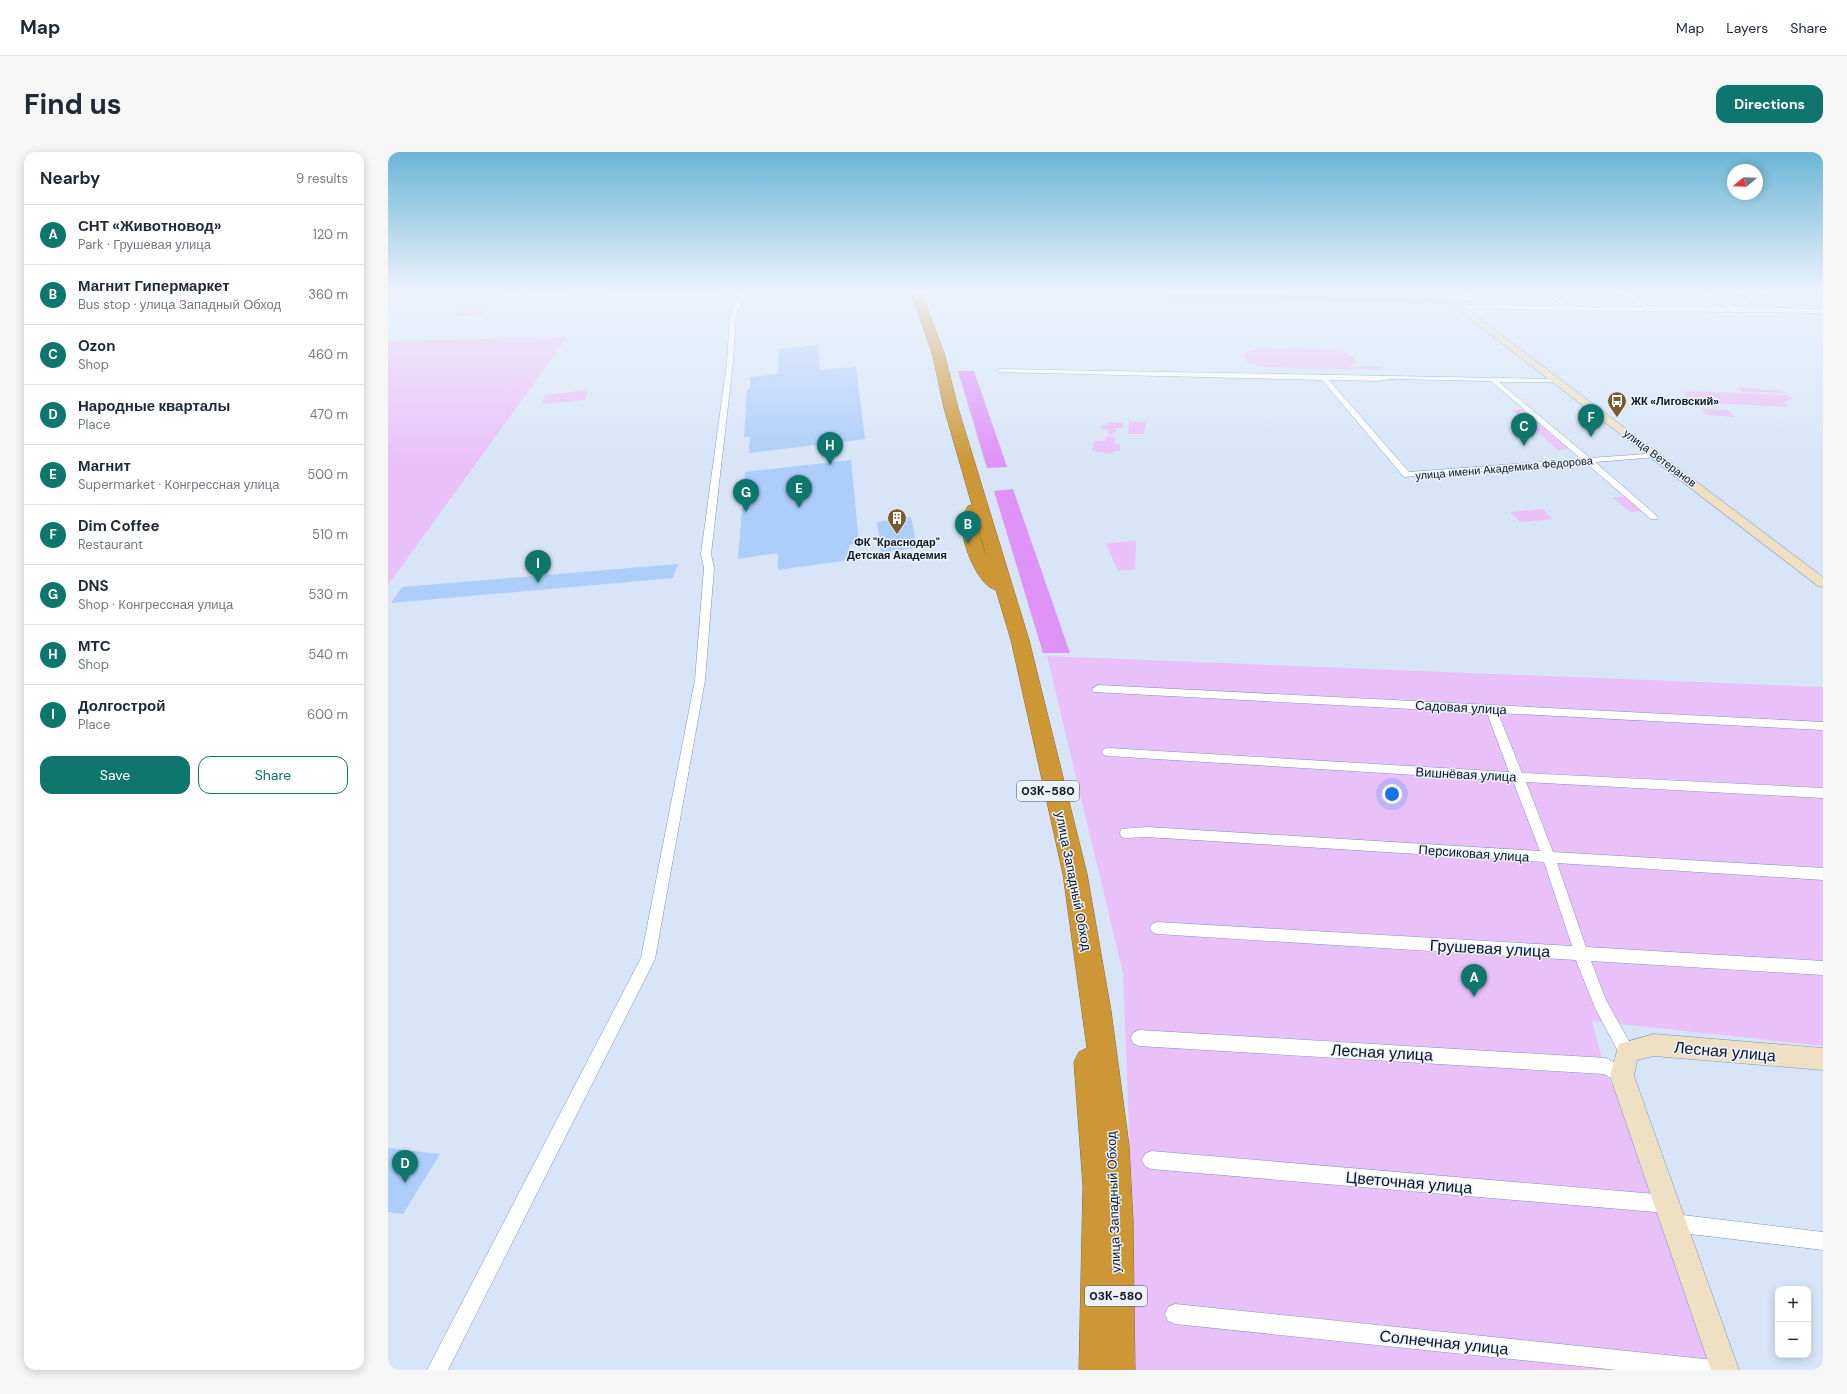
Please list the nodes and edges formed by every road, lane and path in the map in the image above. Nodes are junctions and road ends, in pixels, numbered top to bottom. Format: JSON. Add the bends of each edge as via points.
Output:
{"nodes":[{"id":1,"x":731,"y":348,"type":"edge"},
{"id":2,"x":927,"y":348,"type":"edge"},
{"id":3,"x":935,"y":348,"type":"edge"},
{"id":4,"x":1514,"y":348,"type":"edge"},
{"id":5,"x":1515,"y":348,"type":"edge"},
{"id":6,"x":1000,"y":371,"type":"dead end"},
{"id":7,"x":1323,"y":377,"type":"junction"},
{"id":8,"x":1492,"y":379,"type":"junction"},
{"id":9,"x":1558,"y":381,"type":"junction"},
{"id":10,"x":1657,"y":455,"type":"junction"},
{"id":11,"x":1589,"y":461,"type":"junction"},
{"id":12,"x":1654,"y":517,"type":"dead end"},
{"id":13,"x":1823,"y":581,"type":"edge"},
{"id":14,"x":1098,"y":689,"type":"dead end"},
{"id":15,"x":1491,"y":709,"type":"junction"},
{"id":16,"x":1823,"y":726,"type":"edge"},
{"id":17,"x":1108,"y":752,"type":"dead end"},
{"id":18,"x":1517,"y":777,"type":"junction"},
{"id":19,"x":1823,"y":793,"type":"edge"},
{"id":20,"x":1126,"y":833,"type":"dead end"},
{"id":21,"x":1549,"y":858,"type":"junction"},
{"id":22,"x":1823,"y":874,"type":"edge"},
{"id":23,"x":1157,"y":928,"type":"dead end"},
{"id":24,"x":1581,"y":953,"type":"junction"},
{"id":25,"x":1823,"y":968,"type":"edge"},
{"id":26,"x":1139,"y":1038,"type":"dead end"},
{"id":27,"x":1627,"y":1052,"type":"junction"},
{"id":28,"x":1823,"y":1059,"type":"edge"},
{"id":29,"x":1622,"y":1076,"type":"junction"},
{"id":30,"x":1151,"y":1160,"type":"dead end"},
{"id":31,"x":1671,"y":1214,"type":"junction"},
{"id":32,"x":1823,"y":1241,"type":"edge"},
{"id":33,"x":1175,"y":1314,"type":"dead end"},
{"id":34,"x":437,"y":1370,"type":"edge"},
{"id":35,"x":1098,"y":1370,"type":"edge"},
{"id":36,"x":1116,"y":1370,"type":"edge"},
{"id":37,"x":1714,"y":1370,"type":"edge"},
{"id":38,"x":1725,"y":1370,"type":"edge"}],
"edges":[{"from":1,"to":34,"type":"street","via":[[706,554],[709,568],[700,680],[648,959]]},
{"from":2,"to":35,"type":"highway","name":"улица Западный Обход","number":"03К-580","via":[[974,509],[969,522],[973,544],[983,565],[997,584],[1036,736],[1064,868],[1085,1013],[1099,1186]]},
{"from":3,"to":36,"type":"highway","name":"улица Западный Обход","number":"03К-580","via":[[947,388],[966,431],[972,462],[968,467],[1020,640],[1075,874],[1097,1011],[1113,1145]]},
{"from":4,"to":9,"type":"street","name":"улица Ветеранов"},
{"from":5,"to":13,"type":"street","name":"улица Ветеранов"},
{"from":6,"to":7,"type":"street"},
{"from":7,"to":8,"type":"street"},
{"from":7,"to":11,"type":"street","name":"улица имени Академика Фёдорова","via":[[1407,475]]},
{"from":8,"to":9,"type":"street"},
{"from":8,"to":11,"type":"street"},
{"from":9,"to":10,"type":"street","name":"улица Ветеранов"},
{"from":10,"to":11,"type":"street","name":"улица имени Академика Фёдорова"},
{"from":10,"to":13,"type":"street","name":"улица Ветеранов"},
{"from":11,"to":12,"type":"street"},
{"from":14,"to":15,"type":"street","name":"Садовая улица"},
{"from":15,"to":16,"type":"street","name":"Садовая улица"},
{"from":15,"to":18,"type":"street"},
{"from":17,"to":18,"type":"street","name":"Вишнёвая улица"},
{"from":18,"to":19,"type":"street","name":"Вишнёвая улица"},
{"from":18,"to":21,"type":"street"},
{"from":20,"to":21,"type":"street","name":"Персиковая улица","via":[[1147,832]]},
{"from":21,"to":22,"type":"street","name":"Персиковая улица"},
{"from":21,"to":24,"type":"street"},
{"from":23,"to":24,"type":"street","name":"Грушевая улица"},
{"from":24,"to":25,"type":"street","name":"Грушевая улица"},
{"from":24,"to":27,"type":"street","via":[[1600,1003]]},
{"from":26,"to":29,"type":"street","name":"Лесная улица","via":[[1606,1066]]},
{"from":27,"to":28,"type":"street","name":"Лесная улица","via":[[1654,1045]]},
{"from":27,"to":29,"type":"street"},
{"from":29,"to":31,"type":"street"},
{"from":30,"to":31,"type":"street","name":"Цветочная улица"},
{"from":31,"to":32,"type":"street","name":"Цветочная улица"},
{"from":31,"to":38,"type":"street"},
{"from":33,"to":37,"type":"street","name":"Солнечная улица"}]}
